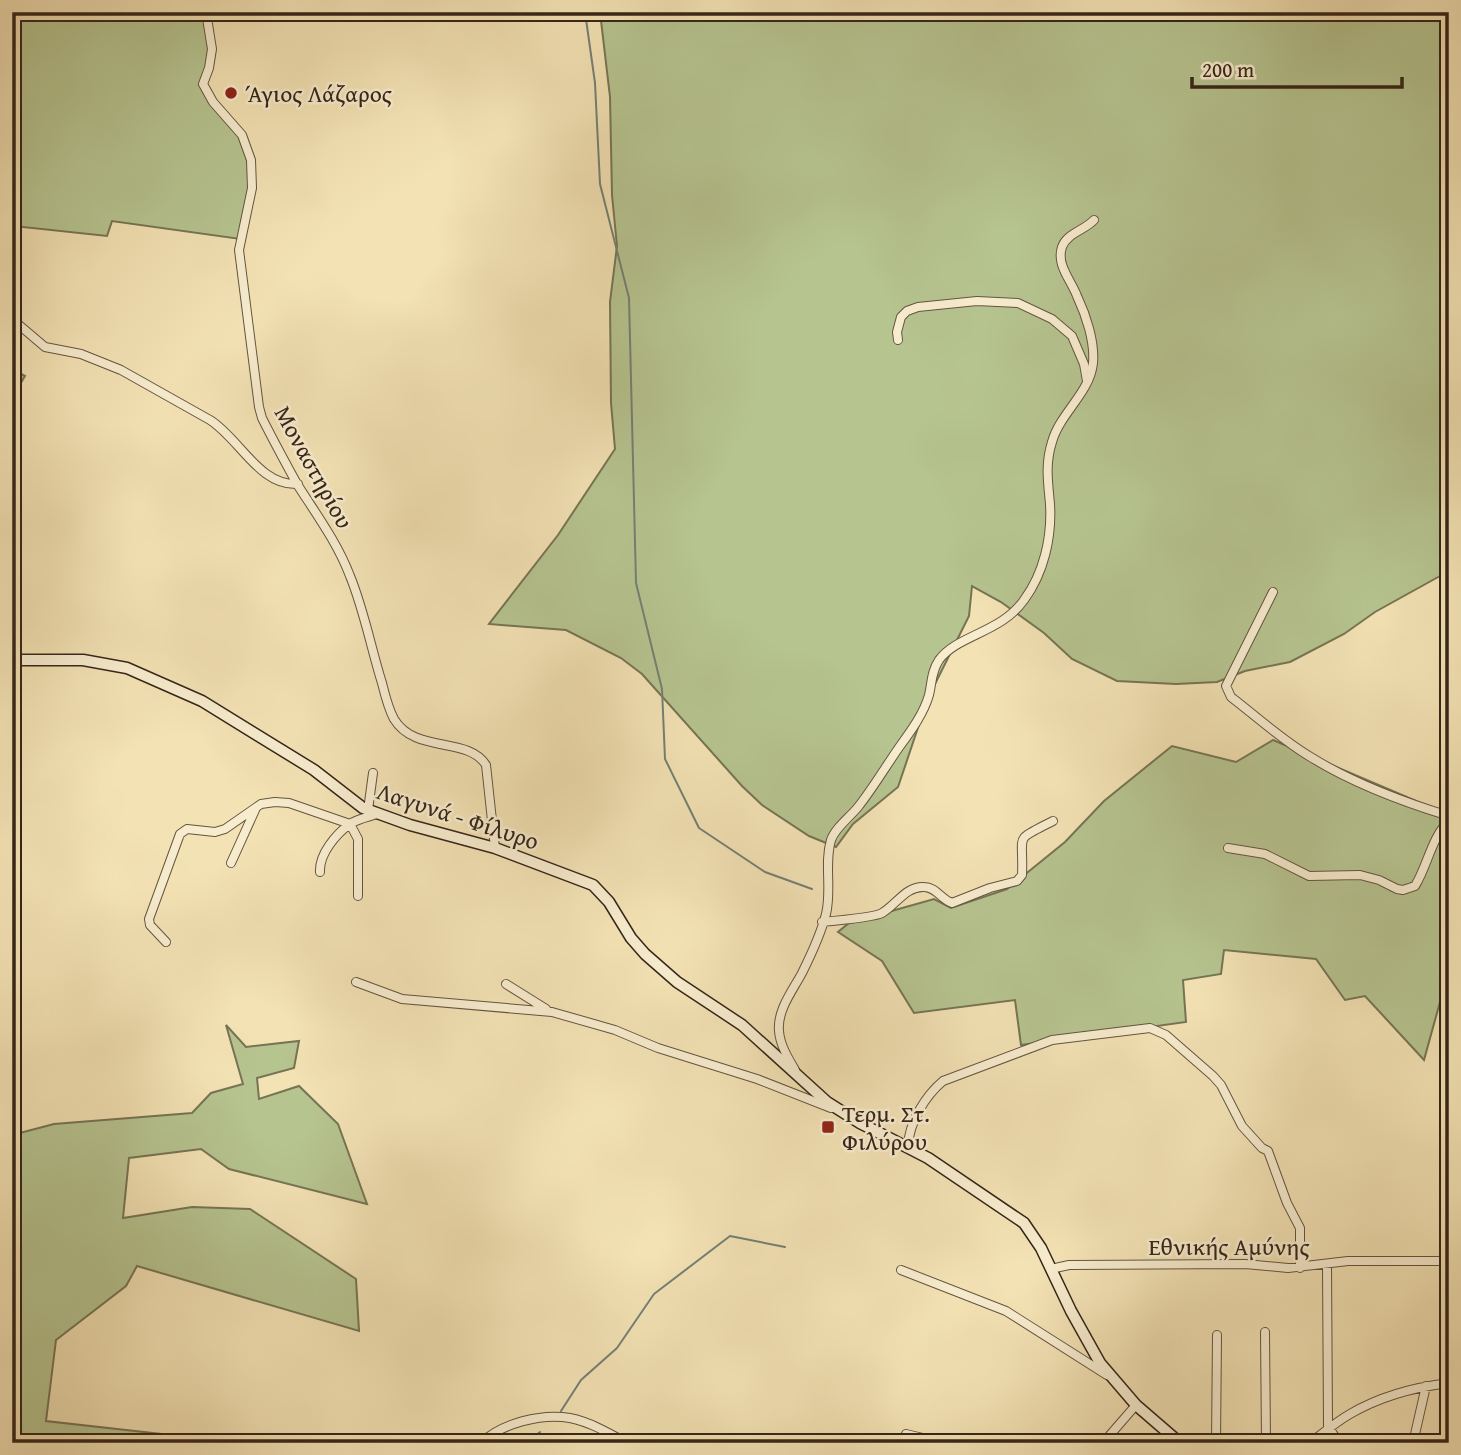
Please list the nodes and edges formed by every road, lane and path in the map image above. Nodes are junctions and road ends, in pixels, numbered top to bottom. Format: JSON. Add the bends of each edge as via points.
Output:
{"nodes":[{"id":1,"x":206,"y":12,"type":"edge"},
{"id":2,"x":1094,"y":220,"type":"dead end"},
{"id":3,"x":12,"y":319,"type":"edge"},
{"id":4,"x":898,"y":340,"type":"dead end"},
{"id":5,"x":1087,"y":381,"type":"junction"},
{"id":6,"x":298,"y":484,"type":"junction"},
{"id":7,"x":1273,"y":592,"type":"dead end"},
{"id":8,"x":12,"y":660,"type":"edge"},
{"id":9,"x":373,"y":773,"type":"dead end"},
{"id":10,"x":256,"y":807,"type":"junction"},
{"id":11,"x":373,"y":812,"type":"junction"},
{"id":12,"x":1449,"y":818,"type":"edge"},
{"id":13,"x":1053,"y":821,"type":"dead end"},
{"id":14,"x":351,"y":824,"type":"junction"},
{"id":15,"x":495,"y":848,"type":"junction"},
{"id":16,"x":1228,"y":848,"type":"dead end"},
{"id":17,"x":231,"y":863,"type":"dead end"},
{"id":18,"x":320,"y":872,"type":"dead end"},
{"id":19,"x":358,"y":896,"type":"dead end"},
{"id":20,"x":822,"y":922,"type":"junction"},
{"id":21,"x":166,"y":942,"type":"dead end"},
{"id":22,"x":356,"y":982,"type":"dead end"},
{"id":23,"x":506,"y":984,"type":"dead end"},
{"id":24,"x":552,"y":1012,"type":"junction"},
{"id":25,"x":798,"y":1076,"type":"junction"},
{"id":26,"x":838,"y":1110,"type":"junction"},
{"id":27,"x":908,"y":1146,"type":"junction"},
{"id":28,"x":1449,"y":1261,"type":"edge"},
{"id":29,"x":1327,"y":1264,"type":"junction"},
{"id":30,"x":1300,"y":1268,"type":"junction"},
{"id":31,"x":1051,"y":1269,"type":"junction"},
{"id":32,"x":901,"y":1270,"type":"dead end"},
{"id":33,"x":1265,"y":1332,"type":"dead end"},
{"id":34,"x":1217,"y":1335,"type":"dead end"},
{"id":35,"x":1112,"y":1378,"type":"junction"},
{"id":36,"x":1449,"y":1383,"type":"edge"},
{"id":37,"x":1426,"y":1387,"type":"junction"},
{"id":38,"x":1136,"y":1405,"type":"junction"},
{"id":39,"x":1329,"y":1429,"type":"junction"},
{"id":40,"x":906,"y":1434,"type":"dead end"},
{"id":41,"x":481,"y":1443,"type":"edge"},
{"id":42,"x":627,"y":1443,"type":"edge"},
{"id":43,"x":944,"y":1443,"type":"edge"},
{"id":44,"x":1103,"y":1443,"type":"edge"},
{"id":45,"x":1180,"y":1443,"type":"edge"},
{"id":46,"x":1216,"y":1443,"type":"edge"},
{"id":47,"x":1266,"y":1443,"type":"edge"},
{"id":48,"x":1310,"y":1443,"type":"edge"},
{"id":49,"x":1359,"y":1443,"type":"edge"},
{"id":50,"x":1413,"y":1443,"type":"edge"}],
"edges":[{"from":1,"to":6,"type":"street","name":"Μοναστηρίου","via":[[211,60],[203,84],[242,135],[251,160],[252,188],[239,250],[259,407]]},
{"from":2,"to":5,"type":"street","via":[[1067,239],[1061,260],[1089,334],[1093,356]]},
{"from":3,"to":6,"type":"street","via":[[45,347],[81,354],[121,370],[210,421],[270,477]]},
{"from":4,"to":5,"type":"street","via":[[901,317],[918,307],[977,301],[1018,303],[1052,318],[1072,335]]},
{"from":5,"to":20,"type":"street","via":[[1057,426],[1049,450],[1050,529],[1032,589],[1012,615],[937,662],[923,711],[831,839],[829,897]]},
{"from":6,"to":15,"type":"street","name":"Μοναστηρίου","via":[[351,577],[396,721],[419,740],[471,751],[486,765]]},
{"from":7,"to":12,"type":"street","via":[[1226,686],[1231,697],[1329,768]]},
{"from":8,"to":11,"type":"street","name":"Λαγυνά - Φίλυρο","via":[[106,662],[158,680],[247,728]]},
{"from":9,"to":11,"type":"street"},
{"from":10,"to":14,"type":"street","via":[[289,803]]},
{"from":10,"to":17,"type":"street"},
{"from":10,"to":21,"type":"street","via":[[225,829],[187,829],[180,834],[149,919]]},
{"from":11,"to":14,"type":"street"},
{"from":11,"to":15,"type":"street","name":"Λαγυνά - Φίλυρο"},
{"from":12,"to":16,"type":"street","via":[[1415,886],[1403,890],[1360,875],[1310,876],[1265,854]]},
{"from":13,"to":20,"type":"street","via":[[1028,832],[1022,840],[1022,876],[1017,881],[952,903],[933,889],[920,887],[881,914]]},
{"from":14,"to":18,"type":"street","via":[[328,848]]},
{"from":14,"to":19,"type":"street","via":[[358,839]]},
{"from":15,"to":25,"type":"street","name":"Λαγυνά - Φίλυρο","via":[[593,885],[645,954],[742,1026]]},
{"from":20,"to":25,"type":"street","via":[[779,1017],[783,1049]]},
{"from":22,"to":24,"type":"street","via":[[402,999]]},
{"from":23,"to":24,"type":"street"},
{"from":24,"to":26,"type":"street"},
{"from":25,"to":26,"type":"street","name":"Λαγυνά - Φίλυρο"},
{"from":26,"to":27,"type":"street","name":"Λαγυνά - Φίλυρο"},
{"from":27,"to":30,"type":"street","via":[[913,1122],[943,1081],[1052,1040],[1137,1028],[1159,1030],[1222,1085],[1242,1126],[1268,1151],[1300,1228]]},
{"from":27,"to":31,"type":"street","name":"Λαγυνά - Φίλυρο","via":[[1020,1220],[1035,1237]]},
{"from":28,"to":29,"type":"street","name":"Εθνικής Αμύνης"},
{"from":29,"to":30,"type":"street","name":"Εθνικής Αμύνης"},
{"from":29,"to":39,"type":"street"},
{"from":30,"to":31,"type":"street","name":"Εθνικής Αμύνης","via":[[1181,1264]]},
{"from":31,"to":35,"type":"street","name":"Λαγυνά - Φίλυρο","via":[[1087,1342]]},
{"from":32,"to":35,"type":"street","via":[[1006,1311]]},
{"from":33,"to":47,"type":"street"},
{"from":34,"to":46,"type":"street"},
{"from":35,"to":38,"type":"street","name":"Λαγυνά - Φίλυρο"},
{"from":36,"to":37,"type":"street"},
{"from":37,"to":39,"type":"street","via":[[1361,1408]]},
{"from":37,"to":50,"type":"street"},
{"from":38,"to":44,"type":"street"},
{"from":38,"to":45,"type":"street","name":"Λαγυνά - Φίλυρο"},
{"from":39,"to":48,"type":"street"},
{"from":39,"to":49,"type":"street","via":[[1335,1437]]},
{"from":40,"to":43,"type":"street"},
{"from":41,"to":42,"type":"street","via":[[504,1428],[561,1417]]}]}
